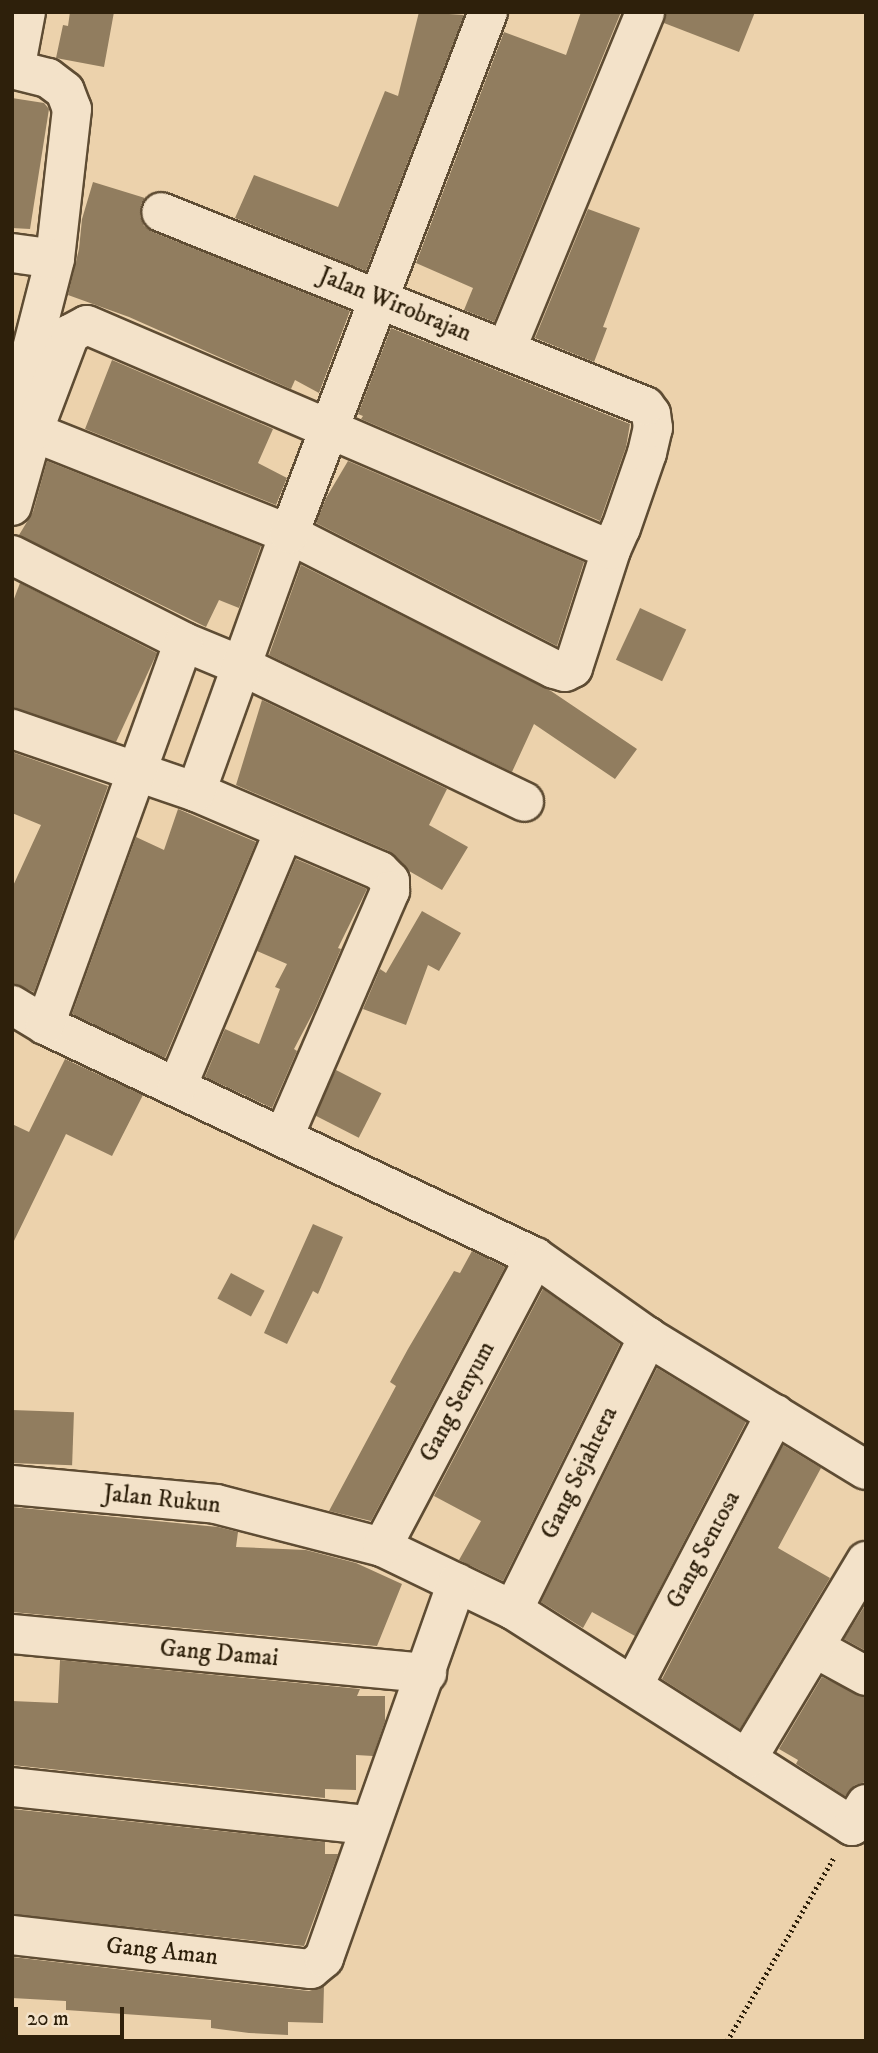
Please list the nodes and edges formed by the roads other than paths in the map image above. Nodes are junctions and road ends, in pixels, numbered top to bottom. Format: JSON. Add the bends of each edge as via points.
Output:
{"nodes":[{"id":1,"x":26,"y":12,"type":"edge"},
{"id":2,"x":488,"y":12,"type":"edge"},
{"id":3,"x":645,"y":12,"type":"edge"},
{"id":4,"x":14,"y":69,"type":"edge"},
{"id":5,"x":161,"y":212,"type":"dead end"},
{"id":6,"x":12,"y":253,"type":"edge"},
{"id":7,"x":55,"y":259,"type":"junction"},
{"id":8,"x":379,"y":298,"type":"junction"},
{"id":9,"x":506,"y":350,"type":"junction"},
{"id":10,"x":18,"y":425,"type":"edge"},
{"id":11,"x":330,"y":430,"type":"junction"},
{"id":12,"x":12,"y":506,"type":"edge"},
{"id":13,"x":289,"y":534,"type":"junction"},
{"id":14,"x":611,"y":550,"type":"junction"},
{"id":15,"x":12,"y":555,"type":"edge"},
{"id":16,"x":184,"y":642,"type":"junction"},
{"id":17,"x":242,"y":666,"type":"junction"},
{"id":18,"x":12,"y":729,"type":"edge"},
{"id":19,"x":139,"y":772,"type":"junction"},
{"id":20,"x":196,"y":792,"type":"junction"},
{"id":21,"x":524,"y":802,"type":"dead end"},
{"id":22,"x":284,"y":831,"type":"junction"},
{"id":23,"x":12,"y":1005,"type":"edge"},
{"id":24,"x":45,"y":1025,"type":"junction"},
{"id":25,"x":177,"y":1087,"type":"junction"},
{"id":26,"x":284,"y":1136,"type":"junction"},
{"id":27,"x":535,"y":1257,"type":"junction"},
{"id":28,"x":648,"y":1337,"type":"junction"},
{"id":29,"x":775,"y":1414,"type":"junction"},
{"id":30,"x":866,"y":1470,"type":"edge"},
{"id":31,"x":12,"y":1485,"type":"edge"},
{"id":32,"x":382,"y":1547,"type":"junction"},
{"id":33,"x":866,"y":1561,"type":"edge"},
{"id":34,"x":457,"y":1583,"type":"junction"},
{"id":35,"x":513,"y":1610,"type":"junction"},
{"id":36,"x":12,"y":1634,"type":"edge"},
{"id":37,"x":814,"y":1648,"type":"junction"},
{"id":38,"x":427,"y":1673,"type":"junction"},
{"id":39,"x":866,"y":1676,"type":"edge"},
{"id":40,"x":633,"y":1686,"type":"junction"},
{"id":41,"x":747,"y":1759,"type":"junction"},
{"id":42,"x":12,"y":1787,"type":"edge"},
{"id":43,"x":859,"y":1815,"type":"edge"},
{"id":44,"x":370,"y":1825,"type":"junction"},
{"id":45,"x":12,"y":1935,"type":"edge"}],
"edges":[{"from":1,"to":4,"type":"street"},
{"from":2,"to":8,"type":"street"},
{"from":3,"to":9,"type":"street"},
{"from":4,"to":7,"type":"street","via":[[48,78],[65,91],[72,109]]},
{"from":5,"to":8,"type":"street","name":"Jalan Wirobrajan"},
{"from":6,"to":7,"type":"street"},
{"from":7,"to":10,"type":"street"},
{"from":8,"to":9,"type":"street","name":"Jalan Wirobrajan"},
{"from":8,"to":11,"type":"street"},
{"from":9,"to":14,"type":"street","name":"Jalan Wirobrajan","via":[[630,398],[651,414],[653,428]]},
{"from":10,"to":11,"type":"street","via":[[70,334],[87,325]]},
{"from":10,"to":12,"type":"street"},
{"from":10,"to":13,"type":"street"},
{"from":11,"to":13,"type":"street"},
{"from":11,"to":14,"type":"street"},
{"from":13,"to":14,"type":"street","via":[[565,672],[573,668]]},
{"from":13,"to":17,"type":"street"},
{"from":15,"to":16,"type":"street"},
{"from":16,"to":17,"type":"street"},
{"from":16,"to":19,"type":"street"},
{"from":17,"to":20,"type":"street"},
{"from":17,"to":21,"type":"street"},
{"from":18,"to":19,"type":"street"},
{"from":19,"to":20,"type":"street"},
{"from":19,"to":24,"type":"street"},
{"from":20,"to":22,"type":"street"},
{"from":22,"to":25,"type":"street"},
{"from":22,"to":26,"type":"street","via":[[380,871],[390,881],[390,891]]},
{"from":23,"to":24,"type":"street"},
{"from":24,"to":25,"type":"street"},
{"from":25,"to":26,"type":"street"},
{"from":26,"to":27,"type":"street"},
{"from":27,"to":28,"type":"street"},
{"from":27,"to":32,"type":"street","name":"Gang Senyum"},
{"from":28,"to":29,"type":"street"},
{"from":28,"to":35,"type":"street","name":"Gang Sejahtera"},
{"from":29,"to":30,"type":"street"},
{"from":29,"to":40,"type":"street","name":"Gang Sentosa"},
{"from":31,"to":32,"type":"street","name":"Jalan Rukun","via":[[216,1504]]},
{"from":32,"to":34,"type":"street","name":"Jalan Rukun"},
{"from":33,"to":37,"type":"street"},
{"from":34,"to":35,"type":"street","name":"Jalan Rukun"},
{"from":34,"to":38,"type":"street"},
{"from":35,"to":40,"type":"street","name":"Jalan Rukun"},
{"from":36,"to":38,"type":"street","name":"Gang Damai"},
{"from":37,"to":39,"type":"street"},
{"from":37,"to":41,"type":"street"},
{"from":38,"to":44,"type":"street"},
{"from":40,"to":41,"type":"street","name":"Jalan Rukun"},
{"from":41,"to":43,"type":"street","name":"Jalan Rukun"},
{"from":42,"to":44,"type":"street"},
{"from":44,"to":45,"type":"street","name":"Gang Aman","via":[[324,1958],[311,1969]]}]}
